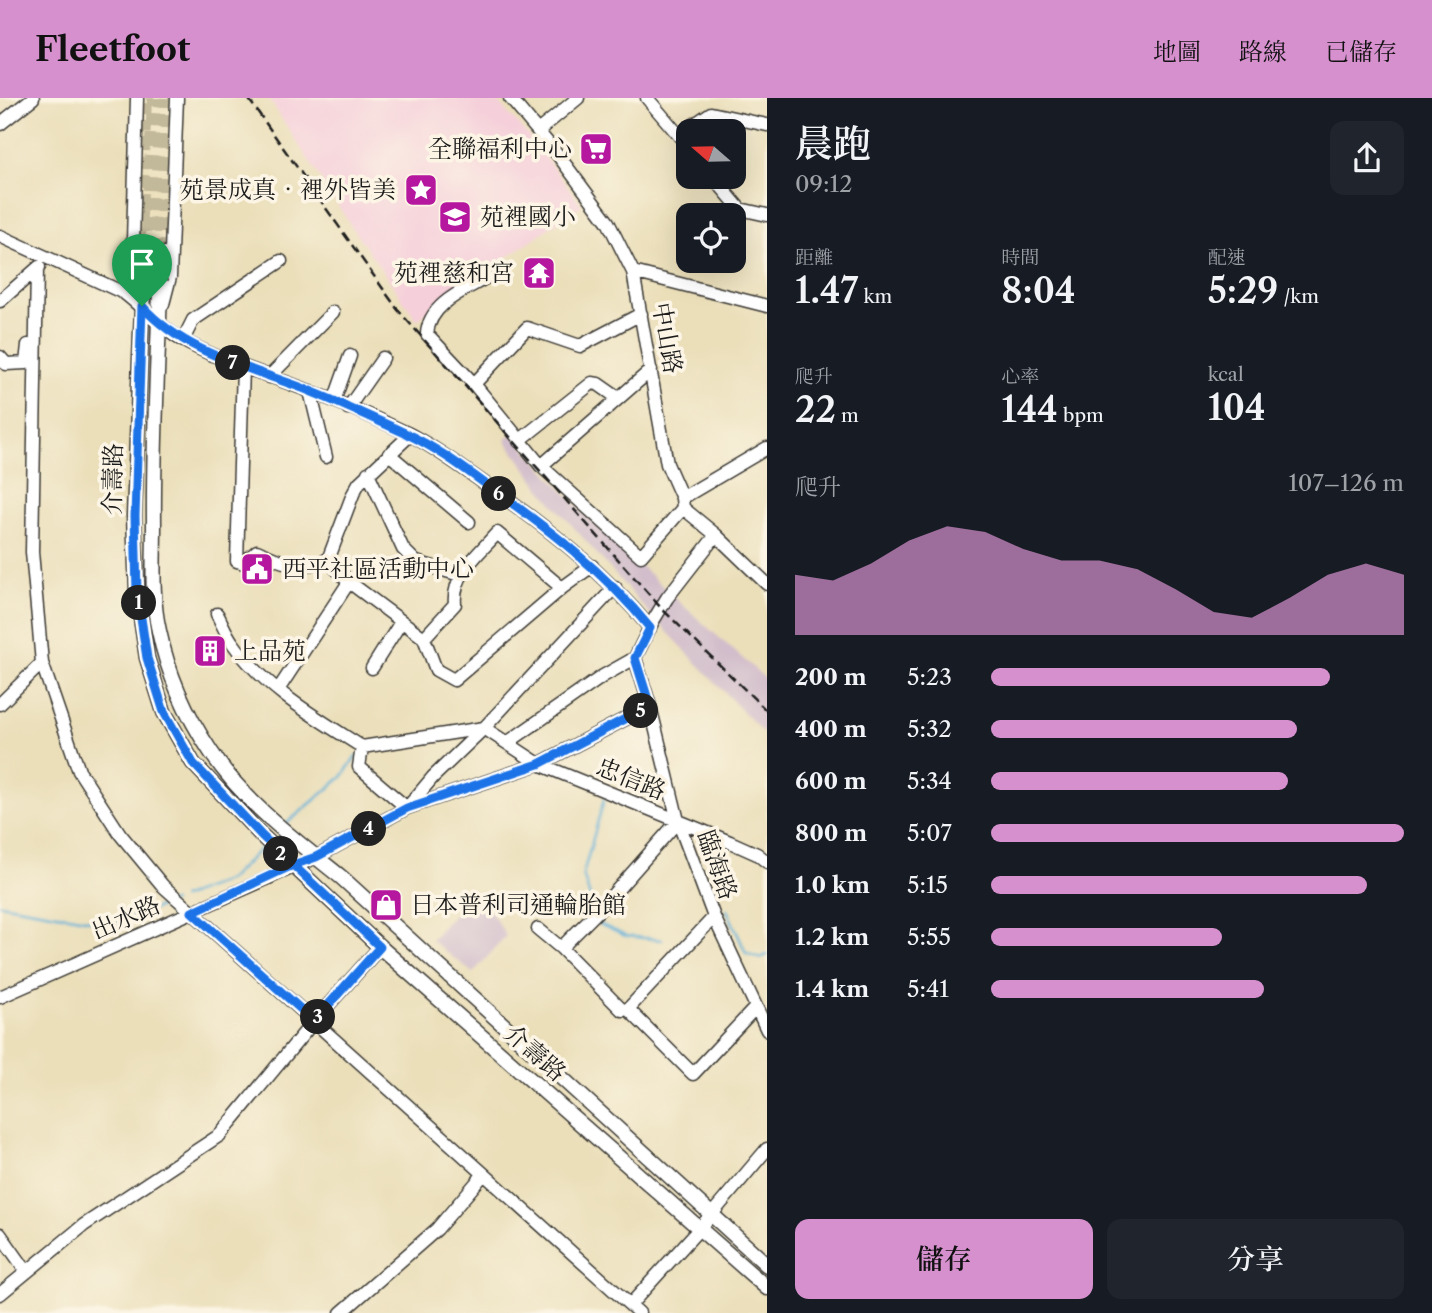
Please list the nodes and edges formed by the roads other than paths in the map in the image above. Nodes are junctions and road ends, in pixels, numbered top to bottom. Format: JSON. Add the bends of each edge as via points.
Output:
{"nodes":[{"id":1,"x":33,"y":98,"type":"edge"},
{"id":2,"x":137,"y":98,"type":"edge"},
{"id":3,"x":177,"y":98,"type":"edge"},
{"id":4,"x":510,"y":98,"type":"edge"},
{"id":5,"x":578,"y":98,"type":"edge"},
{"id":6,"x":647,"y":98,"type":"edge"},
{"id":7,"x":701,"y":119,"type":"edge"},
{"id":8,"x":738,"y":119,"type":"edge"},
{"id":9,"x":746,"y":121,"type":"edge"},
{"id":10,"x":0,"y":124,"type":"edge"},
{"id":11,"x":767,"y":125,"type":"edge"},
{"id":12,"x":538,"y":131,"type":"junction"},
{"id":13,"x":676,"y":133,"type":"edge"},
{"id":14,"x":723,"y":189,"type":"edge"},
{"id":15,"x":767,"y":215,"type":"edge"},
{"id":16,"x":0,"y":236,"type":"edge"},
{"id":17,"x":47,"y":257,"type":"junction"},
{"id":18,"x":281,"y":261,"type":"dead end"},
{"id":19,"x":37,"y":269,"type":"junction"},
{"id":20,"x":632,"y":272,"type":"junction"},
{"id":21,"x":486,"y":277,"type":"dead end"},
{"id":22,"x":0,"y":301,"type":"edge"},
{"id":23,"x":142,"y":306,"type":"junction"},
{"id":24,"x":767,"y":306,"type":"edge"},
{"id":25,"x":333,"y":312,"type":"dead end"},
{"id":26,"x":641,"y":314,"type":"junction"},
{"id":27,"x":158,"y":325,"type":"junction"},
{"id":28,"x":183,"y":340,"type":"junction"},
{"id":29,"x":36,"y":342,"type":"junction"},
{"id":30,"x":351,"y":356,"type":"dead end"},
{"id":31,"x":0,"y":357,"type":"edge"},
{"id":32,"x":383,"y":358,"type":"dead end"},
{"id":33,"x":243,"y":368,"type":"junction"},
{"id":34,"x":651,"y":370,"type":"junction"},
{"id":35,"x":269,"y":377,"type":"junction"},
{"id":36,"x":474,"y":384,"type":"junction"},
{"id":37,"x":310,"y":391,"type":"junction"},
{"id":38,"x":618,"y":398,"type":"junction"},
{"id":39,"x":334,"y":401,"type":"junction"},
{"id":40,"x":348,"y":408,"type":"junction"},
{"id":41,"x":410,"y":435,"type":"junction"},
{"id":42,"x":519,"y":441,"type":"junction"},
{"id":43,"x":767,"y":448,"type":"edge"},
{"id":44,"x":389,"y":454,"type":"junction"},
{"id":45,"x":326,"y":457,"type":"dead end"},
{"id":46,"x":541,"y":466,"type":"junction"},
{"id":47,"x":368,"y":473,"type":"junction"},
{"id":48,"x":682,"y":503,"type":"junction"},
{"id":49,"x":469,"y":522,"type":"dead end"},
{"id":50,"x":716,"y":535,"type":"junction"},
{"id":51,"x":328,"y":560,"type":"junction"},
{"id":52,"x":592,"y":566,"type":"junction"},
{"id":53,"x":460,"y":575,"type":"junction"},
{"id":54,"x":348,"y":582,"type":"junction"},
{"id":55,"x":767,"y":584,"type":"edge"},
{"id":56,"x":615,"y":587,"type":"junction"},
{"id":57,"x":562,"y":588,"type":"junction"},
{"id":58,"x":217,"y":614,"type":"dead end"},
{"id":59,"x":401,"y":622,"type":"junction"},
{"id":60,"x":650,"y":628,"type":"junction"},
{"id":61,"x":424,"y":638,"type":"junction"},
{"id":62,"x":635,"y":658,"type":"junction"},
{"id":63,"x":41,"y":663,"type":"junction"},
{"id":64,"x":372,"y":668,"type":"dead end"},
{"id":65,"x":278,"y":690,"type":"junction"},
{"id":66,"x":0,"y":704,"type":"edge"},
{"id":67,"x":650,"y":706,"type":"junction"},
{"id":68,"x":484,"y":728,"type":"junction"},
{"id":69,"x":507,"y":743,"type":"junction"},
{"id":70,"x":362,"y":747,"type":"junction"},
{"id":71,"x":539,"y":764,"type":"junction"},
{"id":72,"x":407,"y":808,"type":"junction"},
{"id":73,"x":678,"y":821,"type":"junction"},
{"id":74,"x":316,"y":857,"type":"junction"},
{"id":75,"x":767,"y":862,"type":"edge"},
{"id":76,"x":293,"y":865,"type":"junction"},
{"id":77,"x":184,"y":905,"type":"junction"},
{"id":78,"x":714,"y":917,"type":"junction"},
{"id":79,"x":538,"y":929,"type":"dead end"},
{"id":80,"x":380,"y":947,"type":"junction"},
{"id":81,"x":561,"y":948,"type":"junction"},
{"id":82,"x":0,"y":997,"type":"edge"},
{"id":83,"x":756,"y":1007,"type":"junction"},
{"id":84,"x":628,"y":1009,"type":"junction"},
{"id":85,"x":314,"y":1021,"type":"junction"},
{"id":86,"x":767,"y":1030,"type":"edge"},
{"id":87,"x":767,"y":1149,"type":"edge"},
{"id":88,"x":483,"y":1175,"type":"junction"},
{"id":89,"x":711,"y":1215,"type":"junction"},
{"id":90,"x":700,"y":1228,"type":"junction"},
{"id":91,"x":0,"y":1234,"type":"edge"},
{"id":92,"x":767,"y":1265,"type":"edge"},
{"id":93,"x":27,"y":1272,"type":"junction"},
{"id":94,"x":767,"y":1288,"type":"edge"},
{"id":95,"x":0,"y":1294,"type":"edge"},
{"id":96,"x":634,"y":1309,"type":"edge"},
{"id":97,"x":341,"y":1313,"type":"edge"}],
"edges":[{"from":1,"to":10,"type":"street"},
{"from":2,"to":23,"type":"street","via":[[132,277]]},
{"from":3,"to":27,"type":"street","via":[[170,277]]},
{"from":4,"to":12,"type":"street","name":"中山路"},
{"from":5,"to":12,"type":"street"},
{"from":6,"to":13,"type":"street"},
{"from":7,"to":8,"type":"street","via":[[710,113]]},
{"from":9,"to":11,"type":"street"},
{"from":12,"to":20,"type":"street","name":"中山路","via":[[608,222]]},
{"from":14,"to":15,"type":"street","via":[[740,209]]},
{"from":16,"to":17,"type":"street"},
{"from":17,"to":19,"type":"street"},
{"from":17,"to":23,"type":"street"},
{"from":18,"to":28,"type":"street","via":[[193,320]]},
{"from":19,"to":22,"type":"street"},
{"from":19,"to":29,"type":"street"},
{"from":20,"to":24,"type":"street"},
{"from":20,"to":26,"type":"street","name":"中山路"},
{"from":21,"to":36,"type":"street","via":[[443,303],[427,325],[427,334]]},
{"from":23,"to":27,"type":"street"},
{"from":23,"to":27,"type":"main road","name":"介壽路","via":[[153,257]]},
{"from":23,"to":76,"type":"main road","name":"介壽路","via":[[135,516],[137,592],[147,658],[164,712],[193,763]]},
{"from":25,"to":35,"type":"street"},
{"from":26,"to":34,"type":"street","name":"中山路"},
{"from":26,"to":36,"type":"street","via":[[580,346],[527,328]]},
{"from":27,"to":28,"type":"street"},
{"from":27,"to":74,"type":"main road","name":"介壽路","via":[[154,587],[159,630],[172,674],[213,754],[276,824]]},
{"from":28,"to":33,"type":"street"},
{"from":29,"to":31,"type":"street","via":[[28,342],[26,363],[6,364]]},
{"from":29,"to":63,"type":"street","via":[[32,552]]},
{"from":30,"to":39,"type":"street"},
{"from":32,"to":40,"type":"street"},
{"from":33,"to":35,"type":"street"},
{"from":33,"to":51,"type":"street","via":[[237,561],[244,563],[257,551],[280,562],[308,567]]},
{"from":34,"to":38,"type":"street"},
{"from":34,"to":48,"type":"street","name":"中山路","via":[[667,464]]},
{"from":35,"to":37,"type":"street"},
{"from":36,"to":42,"type":"street"},
{"from":37,"to":39,"type":"street"},
{"from":37,"to":45,"type":"street"},
{"from":38,"to":42,"type":"street","via":[[592,383]]},
{"from":38,"to":46,"type":"street"},
{"from":39,"to":40,"type":"street"},
{"from":40,"to":41,"type":"street"},
{"from":41,"to":44,"type":"street"},
{"from":41,"to":52,"type":"street","via":[[524,512]]},
{"from":42,"to":46,"type":"street"},
{"from":43,"to":48,"type":"street"},
{"from":44,"to":47,"type":"street"},
{"from":44,"to":49,"type":"street"},
{"from":46,"to":48,"type":"street","via":[[641,556]]},
{"from":47,"to":51,"type":"street","via":[[353,494]]},
{"from":47,"to":53,"type":"street","via":[[403,549],[416,562]]},
{"from":48,"to":50,"type":"street","name":"中山路"},
{"from":50,"to":55,"type":"street","name":"中山路"},
{"from":50,"to":60,"type":"street","via":[[674,588]]},
{"from":51,"to":54,"type":"street"},
{"from":52,"to":56,"type":"street"},
{"from":52,"to":57,"type":"street"},
{"from":53,"to":57,"type":"street","via":[[497,533]]},
{"from":53,"to":61,"type":"street","via":[[453,590],[455,604]]},
{"from":54,"to":59,"type":"street"},
{"from":54,"to":65,"type":"street"},
{"from":56,"to":60,"type":"street"},
{"from":56,"to":68,"type":"street"},
{"from":57,"to":61,"type":"street","via":[[454,680],[436,670]]},
{"from":58,"to":65,"type":"street","via":[[231,642]]},
{"from":59,"to":61,"type":"street"},
{"from":59,"to":64,"type":"street"},
{"from":60,"to":62,"type":"street"},
{"from":62,"to":67,"type":"street","name":"臨海路"},
{"from":62,"to":69,"type":"street"},
{"from":63,"to":66,"type":"street"},
{"from":63,"to":77,"type":"street","via":[[79,771],[120,834]]},
{"from":65,"to":70,"type":"street"},
{"from":67,"to":71,"type":"street","name":"出水路"},
{"from":67,"to":73,"type":"street","name":"臨海路"},
{"from":68,"to":69,"type":"street","name":"忠信路"},
{"from":68,"to":70,"type":"street"},
{"from":68,"to":72,"type":"street"},
{"from":69,"to":71,"type":"street","name":"忠信路"},
{"from":70,"to":72,"type":"street","via":[[359,768]]},
{"from":71,"to":72,"type":"street","name":"出水路"},
{"from":71,"to":73,"type":"street","name":"忠信路"},
{"from":72,"to":74,"type":"street","name":"出水路"},
{"from":73,"to":75,"type":"street","name":"忠信路"},
{"from":73,"to":78,"type":"street","name":"臨海路"},
{"from":73,"to":81,"type":"street"},
{"from":74,"to":76,"type":"street","name":"出水路"},
{"from":74,"to":89,"type":"main road","name":"介壽路"},
{"from":76,"to":77,"type":"street","name":"出水路"},
{"from":76,"to":80,"type":"main road","name":"介壽路"},
{"from":77,"to":82,"type":"street","name":"出水路"},
{"from":77,"to":85,"type":"street"},
{"from":78,"to":83,"type":"street","name":"臨海路"},
{"from":78,"to":84,"type":"street"},
{"from":79,"to":81,"type":"street"},
{"from":80,"to":85,"type":"street"},
{"from":80,"to":90,"type":"main road","name":"介壽路"},
{"from":81,"to":84,"type":"street","via":[[622,1010]]},
{"from":83,"to":84,"type":"street","via":[[693,1074]]},
{"from":83,"to":86,"type":"street","name":"臨海路"},
{"from":85,"to":88,"type":"street"},
{"from":85,"to":93,"type":"street","via":[[220,1135],[85,1225]]},
{"from":87,"to":89,"type":"street"},
{"from":88,"to":96,"type":"street"},
{"from":88,"to":97,"type":"street","via":[[437,1229]]},
{"from":89,"to":90,"type":"street"},
{"from":89,"to":92,"type":"main road","name":"介壽路"},
{"from":90,"to":94,"type":"main road","name":"介壽路"},
{"from":90,"to":96,"type":"street"},
{"from":91,"to":93,"type":"street"},
{"from":93,"to":95,"type":"street"}]}
